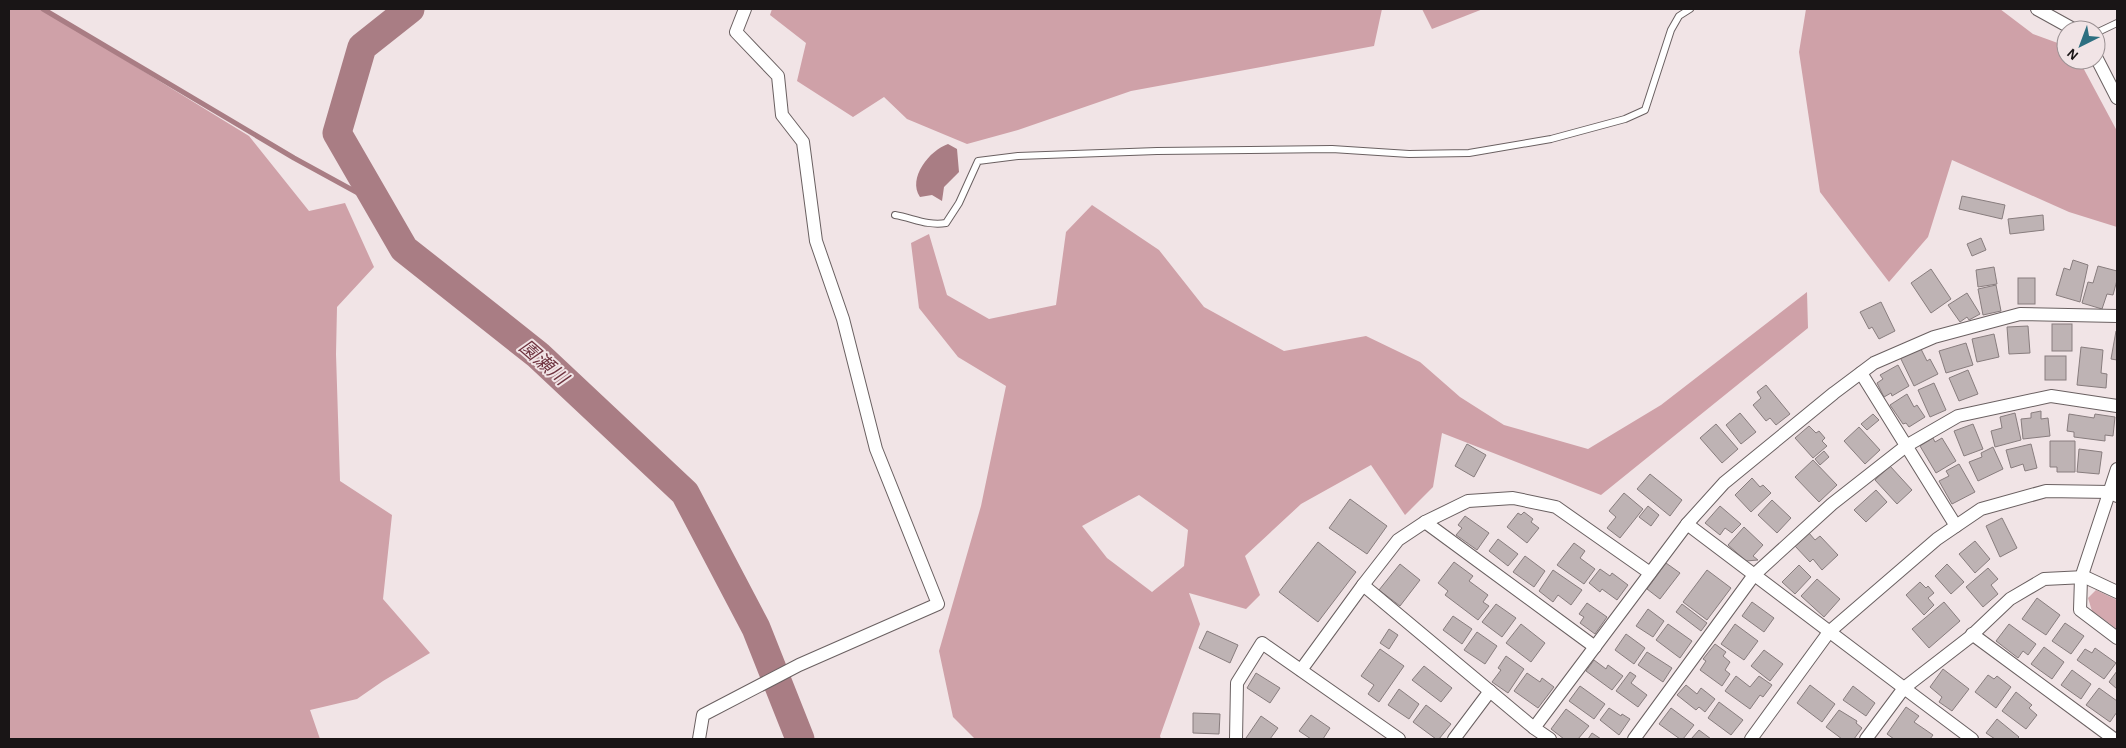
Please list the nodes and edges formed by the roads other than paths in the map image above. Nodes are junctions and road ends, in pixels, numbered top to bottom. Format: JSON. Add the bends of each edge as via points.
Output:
{"nodes":[{"id":1,"x":745,"y":9,"type":"edge"},
{"id":2,"x":1690,"y":9,"type":"edge"},
{"id":3,"x":2037,"y":9,"type":"edge"},
{"id":4,"x":2057,"y":20,"type":"edge"},
{"id":5,"x":2103,"y":70,"type":"edge"},
{"id":6,"x":2117,"y":98,"type":"edge"},
{"id":7,"x":895,"y":215,"type":"dead end"},
{"id":8,"x":2117,"y":316,"type":"edge"},
{"id":9,"x":1861,"y":373,"type":"junction"},
{"id":10,"x":2117,"y":406,"type":"edge"},
{"id":11,"x":1906,"y":446,"type":"junction"},
{"id":12,"x":2117,"y":468,"type":"edge"},
{"id":13,"x":2114,"y":494,"type":"edge"},
{"id":14,"x":1425,"y":522,"type":"junction"},
{"id":15,"x":1687,"y":524,"type":"junction"},
{"id":16,"x":1956,"y":526,"type":"junction"},
{"id":17,"x":1650,"y":574,"type":"junction"},
{"id":18,"x":1754,"y":576,"type":"junction"},
{"id":19,"x":2081,"y":578,"type":"junction"},
{"id":20,"x":1363,"y":585,"type":"junction"},
{"id":21,"x":2117,"y":592,"type":"edge"},
{"id":22,"x":1829,"y":632,"type":"junction"},
{"id":23,"x":1972,"y":634,"type":"junction"},
{"id":24,"x":2117,"y":638,"type":"edge"},
{"id":25,"x":1595,"y":647,"type":"junction"},
{"id":26,"x":1301,"y":670,"type":"junction"},
{"id":27,"x":1904,"y":688,"type":"junction"},
{"id":28,"x":1490,"y":691,"type":"junction"},
{"id":29,"x":1534,"y":728,"type":"junction"},
{"id":30,"x":699,"y":739,"type":"edge"},
{"id":31,"x":1236,"y":739,"type":"edge"},
{"id":32,"x":1399,"y":739,"type":"edge"},
{"id":33,"x":1454,"y":739,"type":"edge"},
{"id":34,"x":1550,"y":739,"type":"edge"},
{"id":35,"x":1634,"y":739,"type":"edge"},
{"id":36,"x":1751,"y":739,"type":"edge"},
{"id":37,"x":1866,"y":739,"type":"edge"},
{"id":38,"x":1972,"y":739,"type":"edge"},
{"id":39,"x":2114,"y":739,"type":"edge"}],
"edges":[{"from":1,"to":30,"type":"street","via":[[736,32],[778,76],[782,115],[804,142],[816,241],[843,319],[876,449],[938,604],[799,665],[703,715]]},
{"from":2,"to":7,"type":"lane","via":[[1679,16],[1671,30],[1645,110],[1625,120],[1560,137],[1469,153],[1157,151],[978,160],[959,203],[946,223],[932,225]]},
{"from":3,"to":4,"type":"street"},
{"from":5,"to":6,"type":"street"},
{"from":8,"to":9,"type":"street","via":[[2020,314],[1934,336],[1874,363]]},
{"from":9,"to":11,"type":"street"},
{"from":9,"to":15,"type":"street","via":[[1724,483]]},
{"from":10,"to":11,"type":"street","via":[[2051,396],[1958,416]]},
{"from":11,"to":16,"type":"street"},
{"from":11,"to":18,"type":"street","via":[[1832,504]]},
{"from":12,"to":13,"type":"street"},
{"from":13,"to":16,"type":"street","via":[[2046,491],[1981,509]]},
{"from":13,"to":19,"type":"street"},
{"from":14,"to":17,"type":"street","via":[[1468,501],[1513,498],[1556,507]]},
{"from":14,"to":20,"type":"street","via":[[1398,540]]},
{"from":14,"to":25,"type":"street"},
{"from":15,"to":17,"type":"street"},
{"from":15,"to":18,"type":"street"},
{"from":16,"to":22,"type":"street"},
{"from":17,"to":25,"type":"street"},
{"from":18,"to":22,"type":"street"},
{"from":18,"to":35,"type":"street"},
{"from":19,"to":21,"type":"street"},
{"from":19,"to":23,"type":"street","via":[[2044,579],[2010,599]]},
{"from":19,"to":24,"type":"street","via":[[2080,610]]},
{"from":20,"to":26,"type":"street"},
{"from":20,"to":28,"type":"street"},
{"from":22,"to":27,"type":"street"},
{"from":22,"to":36,"type":"street"},
{"from":23,"to":27,"type":"street"},
{"from":23,"to":39,"type":"street"},
{"from":25,"to":29,"type":"street"},
{"from":26,"to":31,"type":"street","via":[[1262,643],[1237,683]]},
{"from":26,"to":32,"type":"street"},
{"from":27,"to":37,"type":"street"},
{"from":27,"to":38,"type":"street"},
{"from":28,"to":29,"type":"street"},
{"from":28,"to":33,"type":"street"},
{"from":29,"to":34,"type":"street"}]}
